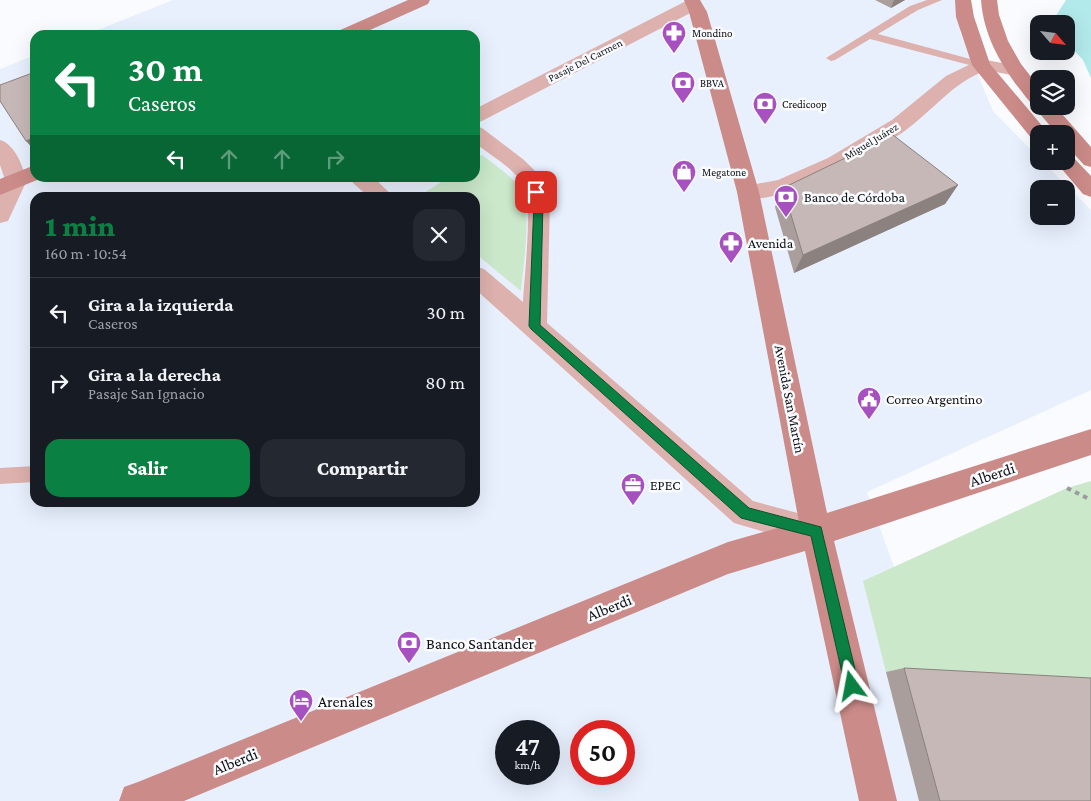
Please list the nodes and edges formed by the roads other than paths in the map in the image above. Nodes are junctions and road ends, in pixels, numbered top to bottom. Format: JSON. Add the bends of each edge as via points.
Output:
{"nodes":[{"id":1,"x":422,"y":0,"type":"edge"},
{"id":2,"x":937,"y":0,"type":"edge"},
{"id":3,"x":963,"y":0,"type":"edge"},
{"id":4,"x":989,"y":0,"type":"edge"},
{"id":5,"x":693,"y":2,"type":"edge"},
{"id":6,"x":355,"y":30,"type":"edge"},
{"id":7,"x":868,"y":35,"type":"junction"},
{"id":8,"x":831,"y":58,"type":"dead end"},
{"id":9,"x":982,"y":65,"type":"junction"},
{"id":10,"x":1016,"y":71,"type":"junction"},
{"id":11,"x":1030,"y":89,"type":"edge"},
{"id":12,"x":480,"y":114,"type":"edge"},
{"id":13,"x":1052,"y":115,"type":"edge"},
{"id":14,"x":1032,"y":125,"type":"edge"},
{"id":15,"x":480,"y":137,"type":"edge"},
{"id":16,"x":0,"y":147,"type":"edge"},
{"id":17,"x":1091,"y":160,"type":"edge"},
{"id":18,"x":1073,"y":170,"type":"edge"},
{"id":19,"x":17,"y":180,"type":"edge"},
{"id":20,"x":366,"y":182,"type":"edge"},
{"id":21,"x":1091,"y":189,"type":"edge"},
{"id":22,"x":377,"y":192,"type":"edge"},
{"id":23,"x":748,"y":192,"type":"junction"},
{"id":24,"x":0,"y":215,"type":"edge"},
{"id":25,"x":480,"y":279,"type":"edge"},
{"id":26,"x":534,"y":326,"type":"junction"},
{"id":27,"x":1091,"y":442,"type":"edge"},
{"id":28,"x":30,"y":474,"type":"edge"},
{"id":29,"x":0,"y":476,"type":"edge"},
{"id":30,"x":816,"y":532,"type":"junction"},
{"id":31,"x":138,"y":801,"type":"edge"},
{"id":32,"x":878,"y":801,"type":"edge"}],
"edges":[{"from":1,"to":6,"type":"main road"},
{"from":2,"to":7,"type":"lane","via":[[914,8]]},
{"from":3,"to":9,"type":"main road","via":[[965,17]]},
{"from":4,"to":10,"type":"main road","via":[[989,17]]},
{"from":5,"to":12,"type":"street","name":"Pasaje Del Carmen"},
{"from":5,"to":23,"type":"main road","name":"Avenida San Martín"},
{"from":7,"to":8,"type":"lane"},
{"from":7,"to":9,"type":"lane"},
{"from":9,"to":10,"type":"street"},
{"from":9,"to":14,"type":"main road"},
{"from":9,"to":23,"type":"street","name":"Miguel Juárez","via":[[953,80],[899,125],[835,163],[782,188]]},
{"from":10,"to":11,"type":"main road"},
{"from":13,"to":17,"type":"main road"},
{"from":15,"to":26,"type":"street","via":[[532,181],[539,202]]},
{"from":16,"to":19,"type":"street"},
{"from":18,"to":21,"type":"main road"},
{"from":19,"to":24,"type":"street"},
{"from":20,"to":22,"type":"street"},
{"from":23,"to":30,"type":"main road","name":"Avenida San Martín"},
{"from":25,"to":26,"type":"street"},
{"from":26,"to":30,"type":"street","via":[[745,513]]},
{"from":27,"to":30,"type":"main road","name":"Alberdi"},
{"from":28,"to":29,"type":"lane"},
{"from":30,"to":31,"type":"main road","name":"Alberdi","via":[[728,558]]},
{"from":30,"to":32,"type":"main road","name":"Avenida San Martín"}]}
